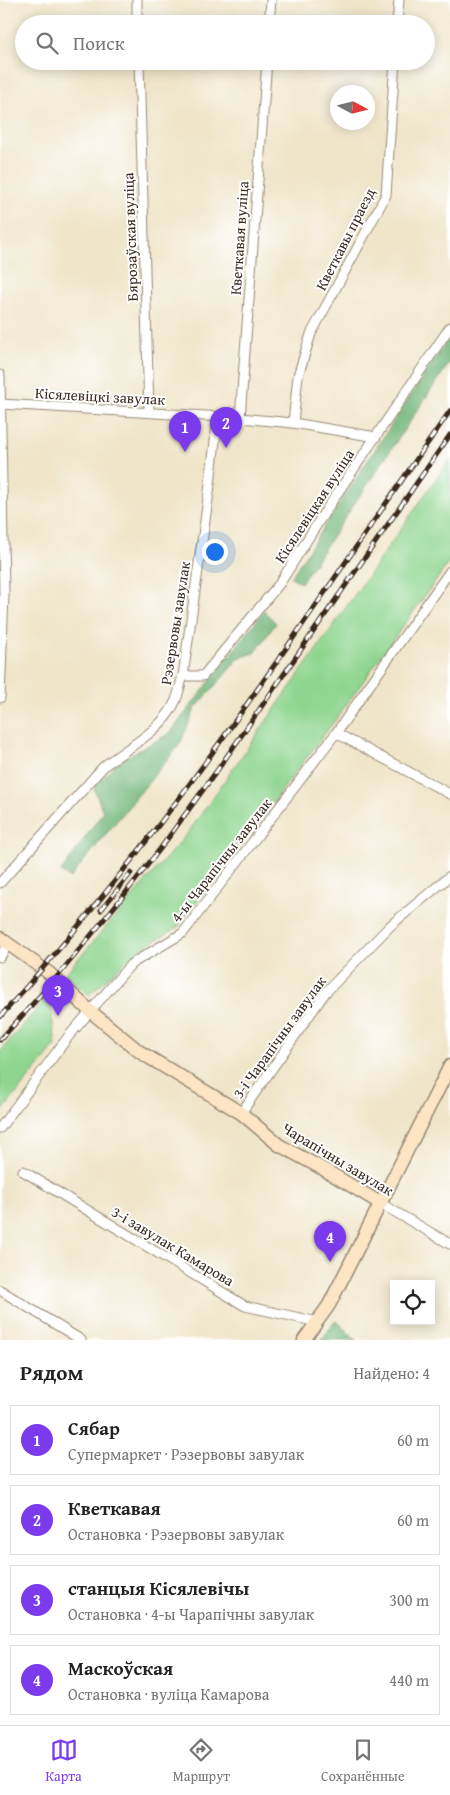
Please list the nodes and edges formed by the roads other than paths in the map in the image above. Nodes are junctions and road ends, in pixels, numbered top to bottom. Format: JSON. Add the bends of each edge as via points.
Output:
{"nodes":[{"id":1,"x":137,"y":0,"type":"edge"},
{"id":2,"x":271,"y":0,"type":"edge"},
{"id":3,"x":399,"y":0,"type":"edge"},
{"id":4,"x":138,"y":15,"type":"edge"},
{"id":5,"x":270,"y":15,"type":"edge"},
{"id":6,"x":398,"y":15,"type":"edge"},
{"id":7,"x":139,"y":70,"type":"edge"},
{"id":8,"x":266,"y":70,"type":"edge"},
{"id":9,"x":394,"y":70,"type":"edge"},
{"id":10,"x":450,"y":327,"type":"edge"},
{"id":11,"x":0,"y":375,"type":"edge"},
{"id":12,"x":1,"y":404,"type":"junction"},
{"id":13,"x":149,"y":412,"type":"junction"},
{"id":14,"x":218,"y":416,"type":"junction"},
{"id":15,"x":240,"y":418,"type":"junction"},
{"id":16,"x":293,"y":423,"type":"junction"},
{"id":17,"x":376,"y":436,"type":"junction"},
{"id":18,"x":450,"y":571,"type":"edge"},
{"id":19,"x":182,"y":676,"type":"junction"},
{"id":20,"x":0,"y":698,"type":"edge"},
{"id":21,"x":336,"y":733,"type":"junction"},
{"id":22,"x":450,"y":794,"type":"edge"},
{"id":23,"x":450,"y":876,"type":"edge"},
{"id":24,"x":0,"y":882,"type":"edge"},
{"id":25,"x":4,"y":941,"type":"edge"},
{"id":26,"x":0,"y":957,"type":"edge"},
{"id":27,"x":90,"y":1011,"type":"junction"},
{"id":28,"x":450,"y":1066,"type":"edge"},
{"id":29,"x":241,"y":1113,"type":"junction"},
{"id":30,"x":0,"y":1128,"type":"edge"},
{"id":31,"x":23,"y":1172,"type":"dead end"},
{"id":32,"x":380,"y":1203,"type":"junction"},
{"id":33,"x":450,"y":1244,"type":"edge"},
{"id":34,"x":0,"y":1290,"type":"edge"},
{"id":35,"x":318,"y":1322,"type":"junction"},
{"id":36,"x":81,"y":1340,"type":"edge"},
{"id":37,"x":304,"y":1340,"type":"edge"}],
"edges":[{"from":1,"to":4,"type":"street"},
{"from":2,"to":5,"type":"street"},
{"from":3,"to":6,"type":"street"},
{"from":7,"to":13,"type":"street","name":"Бярозаўская вуліца"},
{"from":8,"to":15,"type":"street","name":"Кветкавая вуліца"},
{"from":9,"to":16,"type":"street","name":"Кветкавы праезд","via":[[386,195],[311,334],[298,376]]},
{"from":10,"to":17,"type":"street","name":"Кісялевіцкая вуліца"},
{"from":11,"to":12,"type":"street"},
{"from":12,"to":13,"type":"street","name":"Кісялевіцкі завулак"},
{"from":12,"to":20,"type":"street","via":[[4,594]]},
{"from":13,"to":14,"type":"street","name":"Кісялевіцкі завулак"},
{"from":14,"to":15,"type":"street","name":"Кісялевіцкі завулак"},
{"from":14,"to":19,"type":"street","name":"Рэзервовы завулак"},
{"from":15,"to":16,"type":"street","name":"Кісялевіцкі завулак"},
{"from":16,"to":17,"type":"street","name":"Кісялевіцкі завулак"},
{"from":17,"to":19,"type":"street","name":"Кісялевіцкая вуліца","via":[[280,583],[203,676]]},
{"from":18,"to":21,"type":"street","name":"4-ы Чарапічны завулак"},
{"from":19,"to":24,"type":"street","name":"Рэзервовы завулак","via":[[175,702],[161,724],[104,766]]},
{"from":21,"to":22,"type":"street"},
{"from":21,"to":27,"type":"street","name":"4-ы Чарапічны завулак","via":[[183,932],[131,964]]},
{"from":23,"to":29,"type":"street","name":"3-і Чарапічны завулак","via":[[391,925],[324,993]]},
{"from":25,"to":26,"type":"street"},
{"from":25,"to":27,"type":"street","name":"Чарапічны завулак","via":[[56,978]]},
{"from":27,"to":29,"type":"street","name":"Чарапічны завулак","via":[[140,1052]]},
{"from":27,"to":30,"type":"street","name":"4-ы Чарапічны завулак"},
{"from":28,"to":32,"type":"street"},
{"from":29,"to":32,"type":"street","name":"Чарапічны завулак","via":[[279,1145]]},
{"from":31,"to":35,"type":"street","name":"3-і завулак Камарова","via":[[245,1306]]},
{"from":32,"to":33,"type":"street","name":"Чарапічны завулак"},
{"from":32,"to":35,"type":"street"},
{"from":34,"to":36,"type":"street"},
{"from":35,"to":37,"type":"street"}]}
